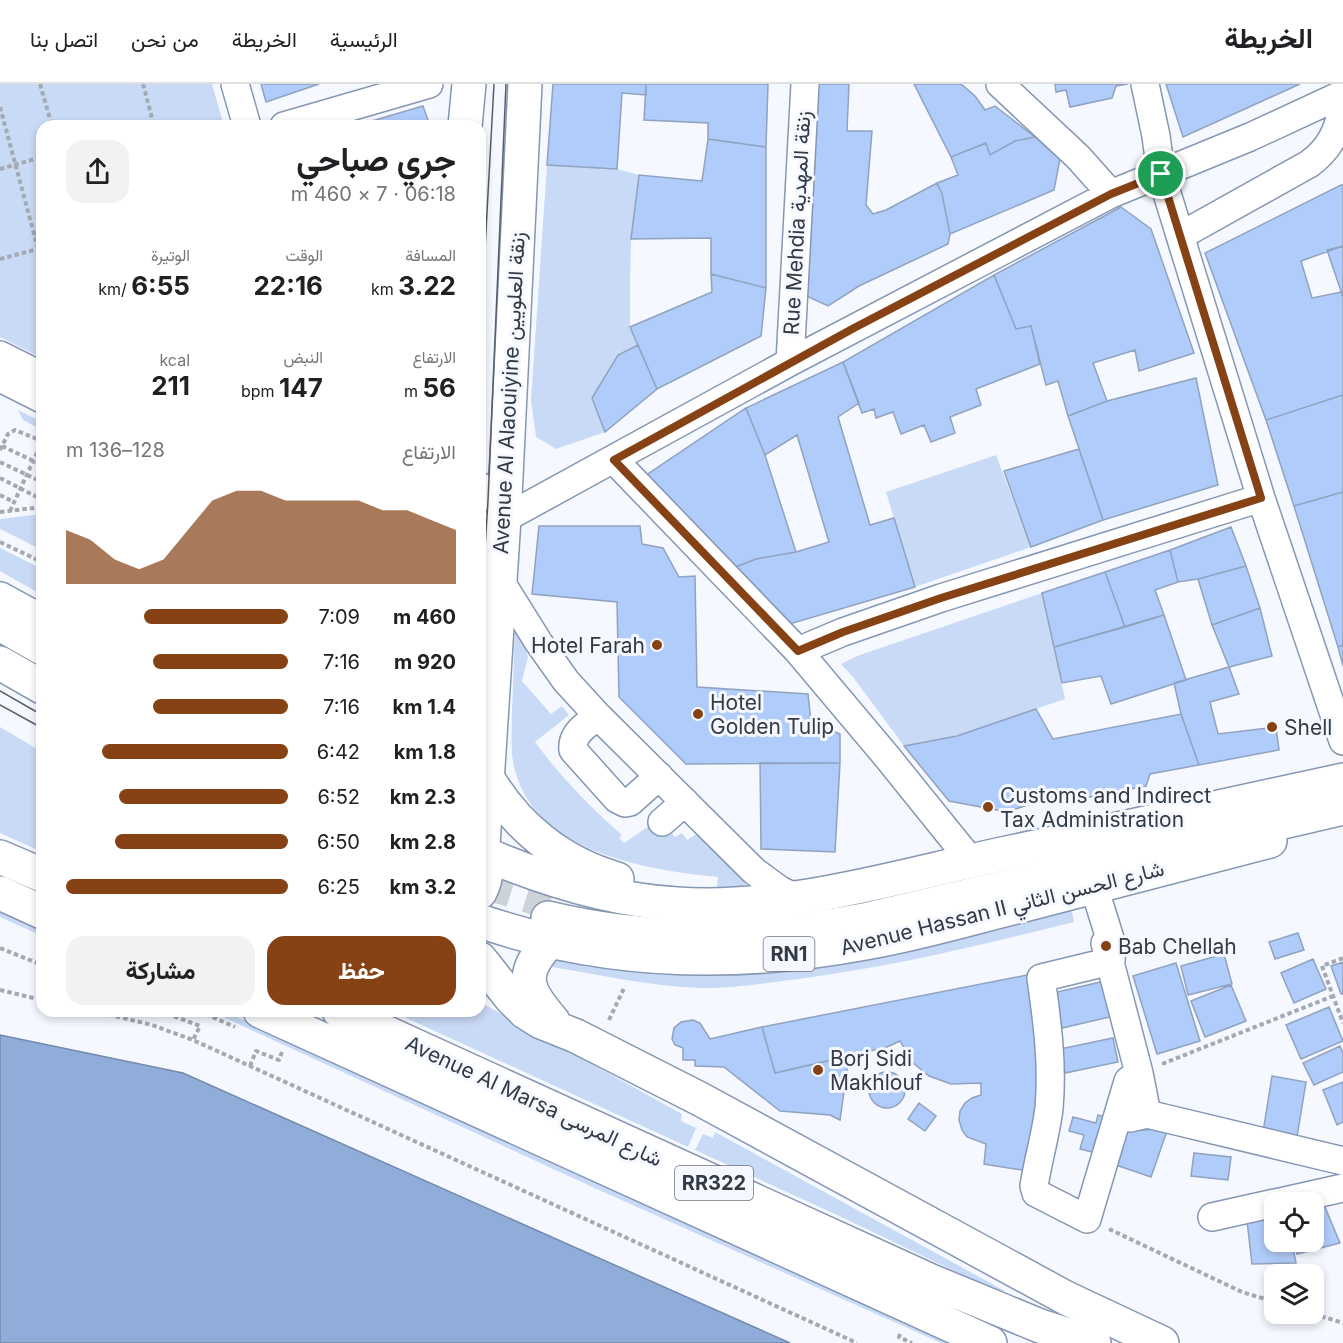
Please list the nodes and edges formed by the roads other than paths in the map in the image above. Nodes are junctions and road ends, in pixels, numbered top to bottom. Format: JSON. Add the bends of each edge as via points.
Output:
{"nodes":[{"id":1,"x":235,"y":84,"type":"edge"},
{"id":2,"x":429,"y":84,"type":"edge"},
{"id":3,"x":469,"y":84,"type":"edge"},
{"id":4,"x":525,"y":84,"type":"edge"},
{"id":5,"x":805,"y":84,"type":"edge"},
{"id":6,"x":1000,"y":84,"type":"edge"},
{"id":7,"x":1145,"y":84,"type":"edge"},
{"id":8,"x":1343,"y":94,"type":"edge"},
{"id":9,"x":1343,"y":101,"type":"edge"},
{"id":10,"x":245,"y":120,"type":"edge"},
{"id":11,"x":305,"y":120,"type":"edge"},
{"id":12,"x":466,"y":120,"type":"edge"},
{"id":13,"x":1161,"y":174,"type":"junction"},
{"id":14,"x":1111,"y":194,"type":"junction"},
{"id":15,"x":1180,"y":236,"type":"junction"},
{"id":16,"x":0,"y":355,"type":"edge"},
{"id":17,"x":790,"y":362,"type":"junction"},
{"id":18,"x":36,"y":373,"type":"edge"},
{"id":19,"x":0,"y":378,"type":"edge"},
{"id":20,"x":36,"y":396,"type":"edge"},
{"id":21,"x":614,"y":460,"type":"junction"},
{"id":22,"x":1261,"y":498,"type":"junction"},
{"id":23,"x":492,"y":510,"type":"edge"},
{"id":24,"x":499,"y":579,"type":"junction"},
{"id":25,"x":0,"y":599,"type":"edge"},
{"id":26,"x":36,"y":619,"type":"edge"},
{"id":27,"x":0,"y":624,"type":"edge"},
{"id":28,"x":0,"y":641,"type":"edge"},
{"id":29,"x":36,"y":645,"type":"edge"},
{"id":30,"x":798,"y":651,"type":"junction"},
{"id":31,"x":36,"y":662,"type":"edge"},
{"id":32,"x":0,"y":663,"type":"edge"},
{"id":33,"x":36,"y":684,"type":"edge"},
{"id":34,"x":598,"y":716,"type":"junction"},
{"id":35,"x":1343,"y":741,"type":"edge"},
{"id":36,"x":659,"y":776,"type":"junction"},
{"id":37,"x":488,"y":777,"type":"junction"},
{"id":38,"x":1343,"y":780,"type":"edge"},
{"id":39,"x":1343,"y":792,"type":"edge"},
{"id":40,"x":685,"y":802,"type":"junction"},
{"id":41,"x":486,"y":805,"type":"edge"},
{"id":42,"x":1343,"y":808,"type":"edge"},
{"id":43,"x":662,"y":822,"type":"dead end"},
{"id":44,"x":1343,"y":822,"type":"edge"},
{"id":45,"x":486,"y":848,"type":"edge"},
{"id":46,"x":0,"y":857,"type":"edge"},
{"id":47,"x":971,"y":861,"type":"junction"},
{"id":48,"x":36,"y":872,"type":"edge"},
{"id":49,"x":1090,"y":888,"type":"junction"},
{"id":50,"x":0,"y":893,"type":"edge"},
{"id":51,"x":795,"y":897,"type":"junction"},
{"id":52,"x":757,"y":902,"type":"junction"},
{"id":53,"x":36,"y":909,"type":"edge"},
{"id":54,"x":486,"y":921,"type":"edge"},
{"id":55,"x":550,"y":921,"type":"junction"},
{"id":56,"x":1111,"y":961,"type":"junction"},
{"id":57,"x":486,"y":967,"type":"edge"},
{"id":58,"x":273,"y":1017,"type":"edge"},
{"id":59,"x":352,"y":1017,"type":"edge"},
{"id":60,"x":560,"y":1029,"type":"junction"},
{"id":61,"x":1139,"y":1073,"type":"junction"},
{"id":62,"x":1147,"y":1114,"type":"junction"},
{"id":63,"x":1117,"y":1122,"type":"junction"},
{"id":64,"x":1343,"y":1161,"type":"edge"},
{"id":65,"x":1343,"y":1188,"type":"edge"},
{"id":66,"x":1324,"y":1192,"type":"edge"},
{"id":67,"x":1264,"y":1205,"type":"edge"},
{"id":68,"x":1212,"y":1217,"type":"dead end"},
{"id":69,"x":990,"y":1343,"type":"edge"},
{"id":70,"x":1094,"y":1343,"type":"edge"},
{"id":71,"x":1162,"y":1343,"type":"edge"}],
"edges":[{"from":1,"to":10,"type":"street"},
{"from":2,"to":11,"type":"street"},
{"from":3,"to":12,"type":"main road"},
{"from":4,"to":23,"type":"main road","name":"Avenue Al Alaouiyine زنقة العلويين"},
{"from":5,"to":17,"type":"street","name":"Rue Mehdia زنقة المهدية"},
{"from":6,"to":14,"type":"street"},
{"from":7,"to":13,"type":"street"},
{"from":8,"to":13,"type":"street"},
{"from":9,"to":15,"type":"street","via":[[1335,136],[1322,154]]},
{"from":13,"to":14,"type":"street"},
{"from":13,"to":15,"type":"street"},
{"from":14,"to":17,"type":"street"},
{"from":15,"to":22,"type":"street"},
{"from":16,"to":18,"type":"street"},
{"from":17,"to":21,"type":"street"},
{"from":19,"to":20,"type":"street"},
{"from":21,"to":23,"type":"street"},
{"from":21,"to":30,"type":"street"},
{"from":22,"to":30,"type":"street","via":[[941,598]]},
{"from":22,"to":35,"type":"street"},
{"from":23,"to":24,"type":"main road","name":"Avenue Al Alaouiyine زنقة العلويين"},
{"from":24,"to":34,"type":"street","via":[[552,662]]},
{"from":24,"to":37,"type":"main road","name":"Avenue Al Alaouiyine زنقة العلويين"},
{"from":25,"to":26,"type":"main road"},
{"from":27,"to":29,"type":"main road"},
{"from":28,"to":31,"type":"main road"},
{"from":30,"to":47,"type":"street"},
{"from":32,"to":33,"type":"main road"},
{"from":34,"to":36,"type":"street"},
{"from":34,"to":36,"type":"street","via":[[576,734],[573,750],[617,799],[630,802]]},
{"from":36,"to":40,"type":"street"},
{"from":37,"to":41,"type":"main road","name":"Avenue Al Alaouiyine زنقة العلويين"},
{"from":37,"to":52,"type":"main road","via":[[527,829],[583,866],[667,891]]},
{"from":38,"to":47,"type":"main road"},
{"from":39,"to":55,"type":"main road","via":[[1327,799],[858,908],[800,918],[726,924],[638,919]]},
{"from":40,"to":43,"type":"street"},
{"from":40,"to":51,"type":"street","via":[[754,871]]},
{"from":42,"to":55,"type":"main road","via":[[817,929],[674,937]]},
{"from":44,"to":49,"type":"main road","name":"Avenue Hassan II شارع الحسن الثاني","number":"RN1"},
{"from":45,"to":52,"type":"main road","via":[[527,870],[576,886],[642,900],[677,904]]},
{"from":46,"to":48,"type":"main road"},
{"from":47,"to":51,"type":"main road","via":[[872,885]]},
{"from":49,"to":55,"type":"main road","name":"Avenue Hassan II شارع الحسن الثاني","number":"RN1","via":[[886,939],[819,951],[722,959],[653,957],[584,948]]},
{"from":49,"to":56,"type":"street"},
{"from":50,"to":53,"type":"main road"},
{"from":51,"to":52,"type":"main road"},
{"from":54,"to":55,"type":"main road","name":"Avenue Hassan II شارع الحسن الثاني","number":"RN1"},
{"from":55,"to":60,"type":"main road","via":[[529,980],[539,1005]]},
{"from":56,"to":61,"type":"street"},
{"from":56,"to":63,"type":"street","via":[[1041,978],[1049,1098],[1034,1190],[1087,1219]]},
{"from":57,"to":60,"type":"main road","via":[[525,1012]]},
{"from":58,"to":69,"type":"main road","name":"Avenue Al Marsa شارع المرسى","number":"RR322"},
{"from":59,"to":70,"type":"main road","name":"Avenue Al Marsa شارع المرسى","number":"RR322","via":[[931,1281],[1040,1326]]},
{"from":60,"to":71,"type":"main road","via":[[700,1099],[1066,1298]]},
{"from":61,"to":62,"type":"street"},
{"from":61,"to":63,"type":"street","via":[[1128,1081]]},
{"from":62,"to":63,"type":"street"},
{"from":62,"to":64,"type":"street"},
{"from":65,"to":66,"type":"street"},
{"from":67,"to":68,"type":"street"}]}
